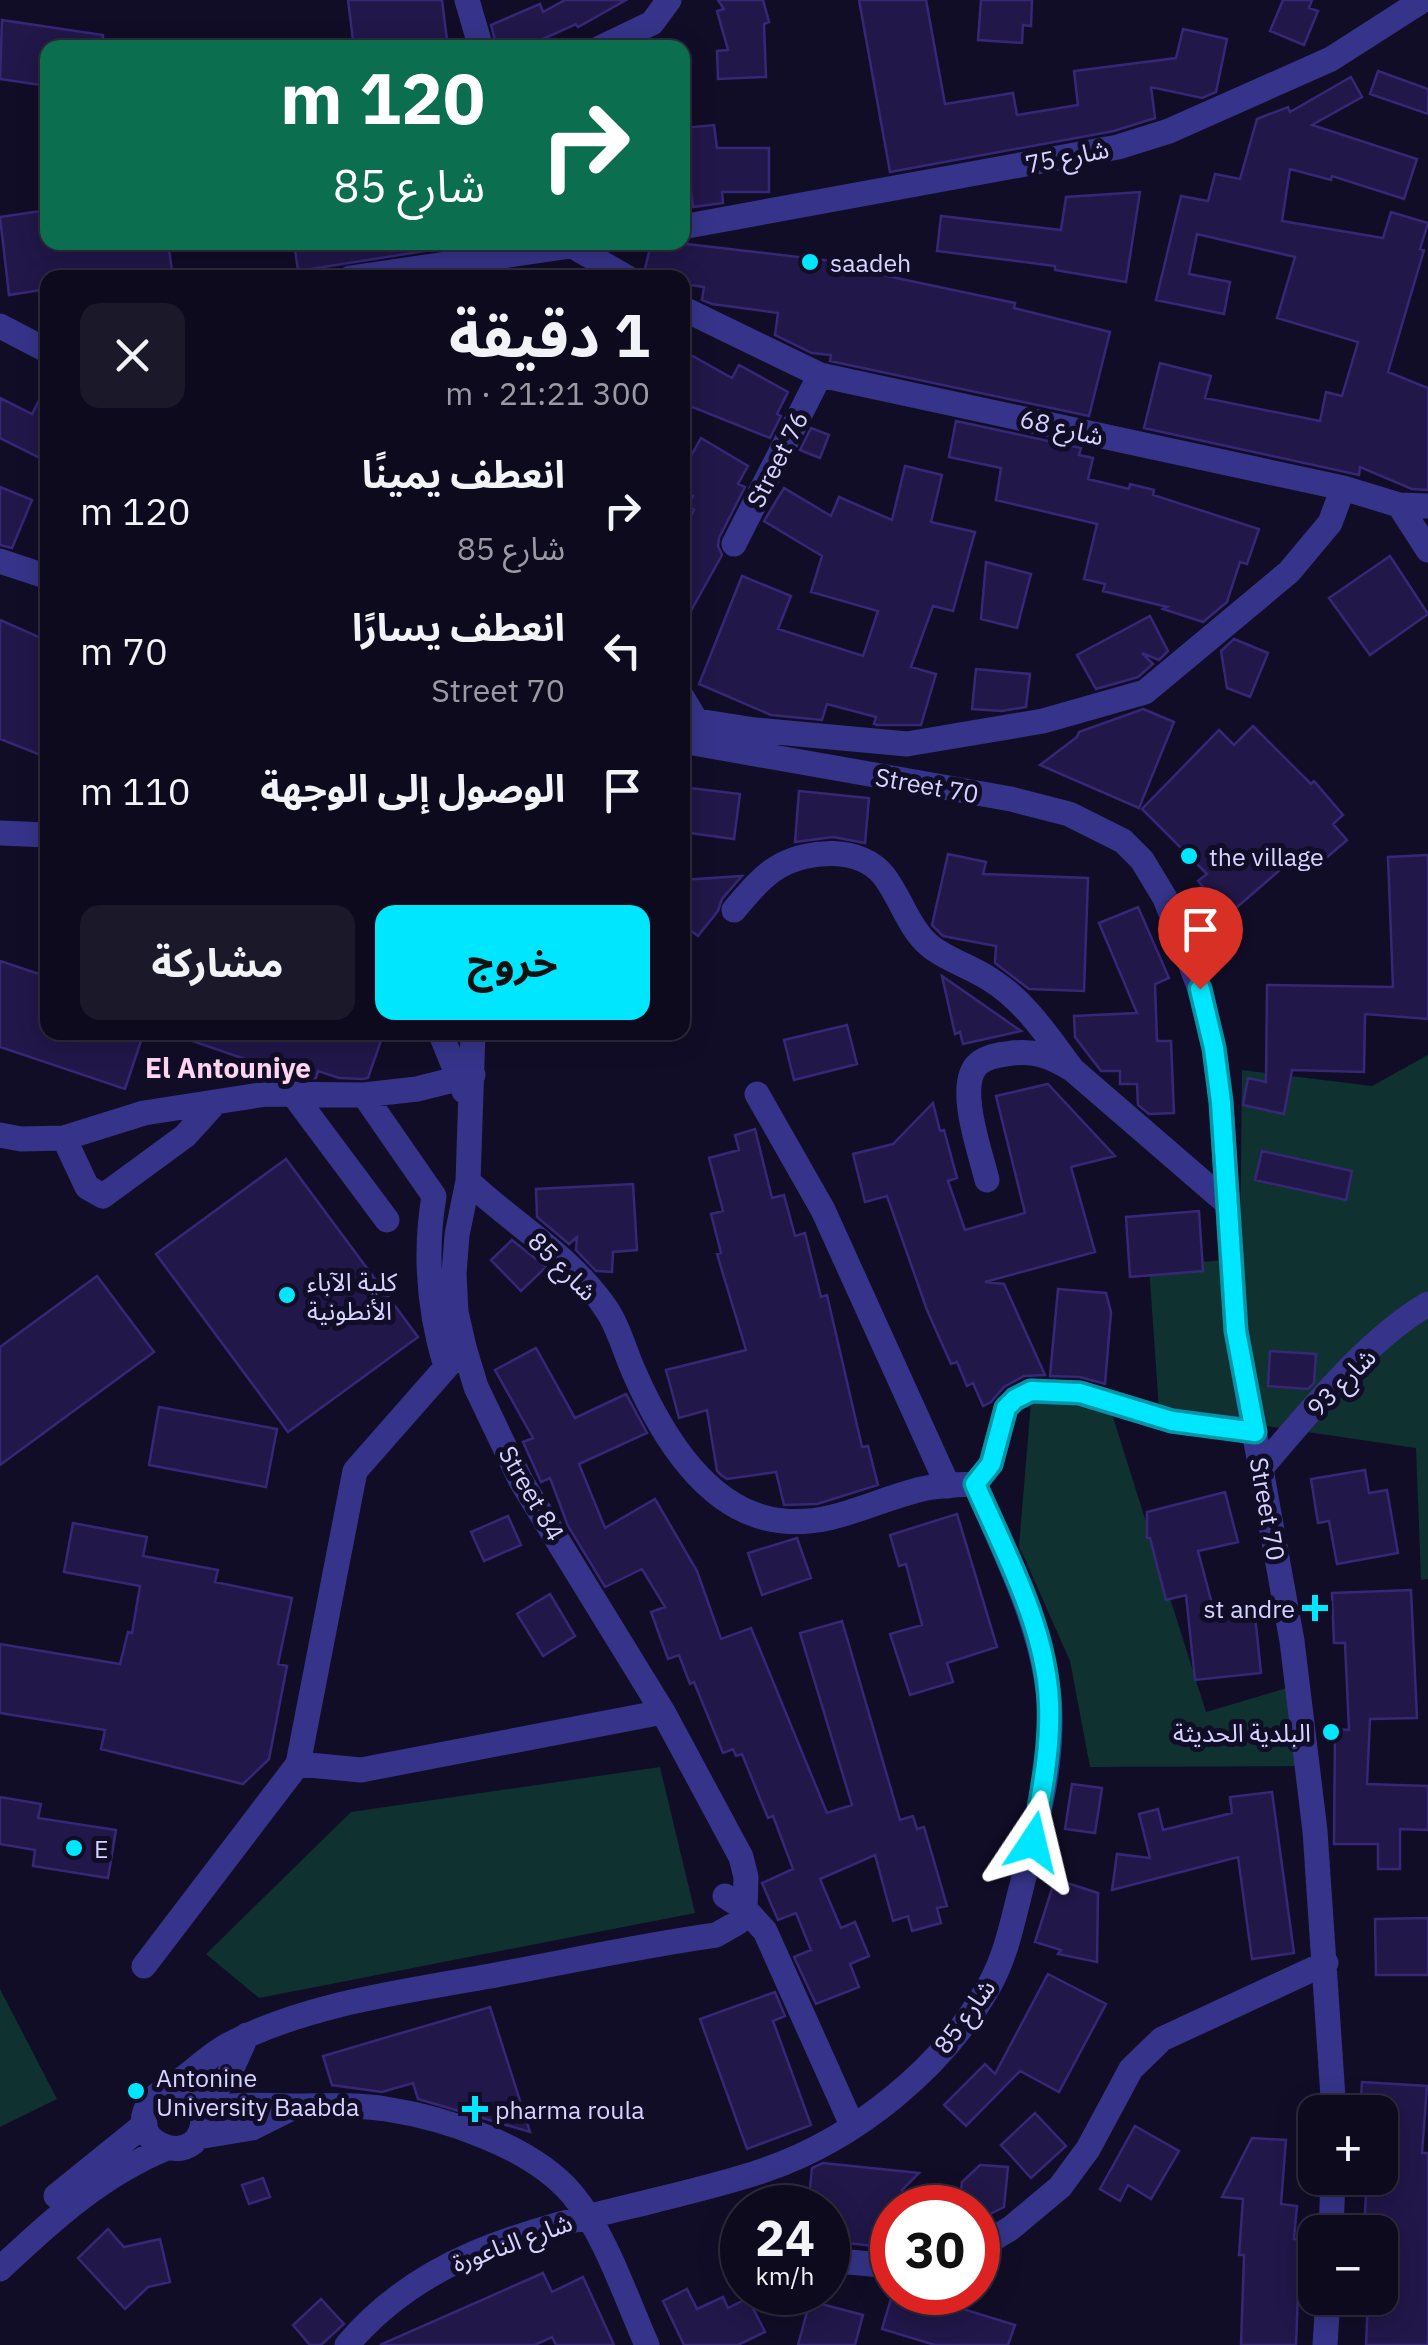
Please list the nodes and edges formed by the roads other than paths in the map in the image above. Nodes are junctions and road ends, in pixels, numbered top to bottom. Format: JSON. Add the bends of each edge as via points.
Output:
{"nodes":[{"id":1,"x":467,"y":0,"type":"edge"},
{"id":2,"x":668,"y":0,"type":"edge"},
{"id":3,"x":1423,"y":0,"type":"edge"},
{"id":4,"x":478,"y":40,"type":"edge"},
{"id":5,"x":617,"y":40,"type":"edge"},
{"id":6,"x":690,"y":226,"type":"edge"},
{"id":7,"x":550,"y":250,"type":"edge"},
{"id":8,"x":592,"y":250,"type":"edge"},
{"id":9,"x":407,"y":270,"type":"edge"},
{"id":10,"x":618,"y":270,"type":"edge"},
{"id":11,"x":690,"y":312,"type":"edge"},
{"id":12,"x":0,"y":326,"type":"edge"},
{"id":13,"x":40,"y":347,"type":"edge"},
{"id":14,"x":820,"y":375,"type":"junction"},
{"id":15,"x":1342,"y":488,"type":"junction"},
{"id":16,"x":1399,"y":504,"type":"junction"},
{"id":17,"x":1428,"y":506,"type":"edge"},
{"id":18,"x":734,"y":544,"type":"dead end"},
{"id":19,"x":1428,"y":550,"type":"edge"},
{"id":20,"x":0,"y":561,"type":"edge"},
{"id":21,"x":40,"y":574,"type":"edge"},
{"id":22,"x":690,"y":731,"type":"edge"},
{"id":23,"x":0,"y":833,"type":"edge"},
{"id":24,"x":40,"y":835,"type":"edge"},
{"id":25,"x":734,"y":910,"type":"dead end"},
{"id":26,"x":445,"y":1040,"type":"edge"},
{"id":27,"x":473,"y":1040,"type":"edge"},
{"id":28,"x":1072,"y":1070,"type":"junction"},
{"id":29,"x":466,"y":1077,"type":"junction"},
{"id":30,"x":293,"y":1094,"type":"junction"},
{"id":31,"x":757,"y":1094,"type":"dead end"},
{"id":32,"x":364,"y":1095,"type":"junction"},
{"id":33,"x":214,"y":1104,"type":"junction"},
{"id":34,"x":0,"y":1135,"type":"edge"},
{"id":35,"x":64,"y":1138,"type":"junction"},
{"id":36,"x":987,"y":1180,"type":"dead end"},
{"id":37,"x":468,"y":1181,"type":"junction"},
{"id":38,"x":1227,"y":1204,"type":"junction"},
{"id":39,"x":387,"y":1220,"type":"dead end"},
{"id":40,"x":1428,"y":1304,"type":"edge"},
{"id":41,"x":464,"y":1348,"type":"junction"},
{"id":42,"x":446,"y":1367,"type":"junction"},
{"id":43,"x":1255,"y":1432,"type":"junction"},
{"id":44,"x":1261,"y":1468,"type":"junction"},
{"id":45,"x":975,"y":1484,"type":"junction"},
{"id":46,"x":948,"y":1486,"type":"junction"},
{"id":47,"x":664,"y":1712,"type":"junction"},
{"id":48,"x":298,"y":1764,"type":"junction"},
{"id":49,"x":735,"y":1902,"type":"junction"},
{"id":50,"x":1326,"y":1963,"type":"junction"},
{"id":51,"x":144,"y":1966,"type":"dead end"},
{"id":52,"x":247,"y":2035,"type":"junction"},
{"id":53,"x":169,"y":2090,"type":"junction"},
{"id":54,"x":1333,"y":2095,"type":"edge"},
{"id":55,"x":200,"y":2106,"type":"junction"},
{"id":56,"x":296,"y":2106,"type":"junction"},
{"id":57,"x":144,"y":2124,"type":"junction"},
{"id":58,"x":852,"y":2125,"type":"junction"},
{"id":59,"x":198,"y":2137,"type":"junction"},
{"id":60,"x":167,"y":2148,"type":"junction"},
{"id":61,"x":585,"y":2215,"type":"junction"},
{"id":62,"x":1000,"y":2235,"type":"edge"},
{"id":63,"x":0,"y":2246,"type":"edge"},
{"id":64,"x":0,"y":2269,"type":"edge"},
{"id":65,"x":1327,"y":2315,"type":"edge"},
{"id":66,"x":347,"y":2345,"type":"edge"},
{"id":67,"x":648,"y":2345,"type":"edge"},
{"id":68,"x":1326,"y":2345,"type":"edge"}],
"edges":[{"from":1,"to":4,"type":"street"},
{"from":2,"to":5,"type":"street","via":[[652,23]]},
{"from":3,"to":6,"type":"street","name":"شارع 75","via":[[1331,59],[1118,148]]},
{"from":7,"to":9,"type":"street"},
{"from":8,"to":10,"type":"street"},
{"from":11,"to":14,"type":"street","name":"شارع 68"},
{"from":12,"to":13,"type":"street"},
{"from":14,"to":15,"type":"street","name":"شارع 68"},
{"from":14,"to":18,"type":"street","name":"Street 76"},
{"from":15,"to":16,"type":"street","name":"شارع 68"},
{"from":15,"to":22,"type":"street","via":[[1330,523],[1289,572],[1145,692],[1043,720],[907,744]]},
{"from":16,"to":17,"type":"street","name":"شارع 68"},
{"from":16,"to":19,"type":"street"},
{"from":20,"to":21,"type":"street"},
{"from":22,"to":38,"type":"street","name":"Street 70","via":[[710,748],[1011,799],[1069,814],[1124,841],[1165,898],[1200,989],[1221,1102]]},
{"from":23,"to":24,"type":"street"},
{"from":25,"to":28,"type":"street","via":[[778,867],[802,858],[828,853],[870,862],[931,947],[994,982],[1029,1011]]},
{"from":26,"to":29,"type":"street"},
{"from":27,"to":29,"type":"street"},
{"from":28,"to":36,"type":"street","via":[[1029,1052],[978,1064],[970,1106]]},
{"from":28,"to":38,"type":"street"},
{"from":29,"to":32,"type":"street"},
{"from":29,"to":37,"type":"street","name":"Street 84","via":[[472,1110]]},
{"from":30,"to":32,"type":"street"},
{"from":30,"to":33,"type":"street"},
{"from":30,"to":39,"type":"street"},
{"from":31,"to":46,"type":"street","via":[[823,1210]]},
{"from":32,"to":42,"type":"street","via":[[434,1196],[429,1281]]},
{"from":33,"to":35,"type":"street","via":[[144,1113]]},
{"from":33,"to":35,"type":"street","via":[[186,1136],[103,1196],[87,1187]]},
{"from":34,"to":35,"type":"street"},
{"from":37,"to":41,"type":"street","name":"Street 84","via":[[454,1274]]},
{"from":37,"to":46,"type":"street","name":"شارع 85","via":[[568,1267],[608,1311],[666,1433],[722,1497],[748,1513],[809,1521]]},
{"from":38,"to":43,"type":"street","name":"Street 70","via":[[1236,1331]]},
{"from":40,"to":44,"type":"street","name":"شارع 93","via":[[1338,1382]]},
{"from":41,"to":42,"type":"street"},
{"from":41,"to":47,"type":"street","name":"Street 84","via":[[522,1481]]},
{"from":42,"to":48,"type":"street","via":[[354,1470]]},
{"from":43,"to":44,"type":"street","name":"Street 70"},
{"from":43,"to":45,"type":"street","via":[[1172,1421],[1080,1393],[1031,1391],[1006,1408],[991,1464]]},
{"from":44,"to":50,"type":"street","name":"Street 70","via":[[1292,1641]]},
{"from":45,"to":46,"type":"street","name":"شارع 85"},
{"from":45,"to":58,"type":"street","name":"شارع 85","via":[[1041,1653],[1049,1738],[1033,1842],[990,1984],[913,2080]]},
{"from":47,"to":48,"type":"street","via":[[361,1770]]},
{"from":47,"to":49,"type":"street","name":"Street 84","via":[[734,1841]]},
{"from":48,"to":51,"type":"street"},
{"from":49,"to":52,"type":"street","name":"Street 84","via":[[698,1937],[347,2002]]},
{"from":49,"to":58,"type":"street","via":[[765,1930]]},
{"from":50,"to":54,"type":"street","name":"Street 70"},
{"from":50,"to":62,"type":"street","via":[[1162,2039],[1131,2069],[1060,2187]]},
{"from":52,"to":53,"type":"street","name":"Street 84"},
{"from":52,"to":55,"type":"street","via":[[228,2077]]},
{"from":53,"to":55,"type":"street","via":[[191,2095]]},
{"from":53,"to":57,"type":"street","via":[[150,2102]]},
{"from":55,"to":56,"type":"street"},
{"from":55,"to":59,"type":"street","via":[[204,2122]]},
{"from":56,"to":59,"type":"street","via":[[252,2128]]},
{"from":56,"to":61,"type":"street","via":[[385,2109],[442,2121],[526,2157],[573,2195]]},
{"from":57,"to":60,"type":"street"},
{"from":57,"to":63,"type":"street"},
{"from":58,"to":61,"type":"street","name":"شارع 85","via":[[768,2170]]},
{"from":59,"to":60,"type":"street"},
{"from":60,"to":64,"type":"street","via":[[78,2200]]},
{"from":61,"to":66,"type":"street","name":"شارع الناعورة","via":[[439,2269],[373,2314]]},
{"from":61,"to":67,"type":"street"},
{"from":65,"to":68,"type":"street"}]}
